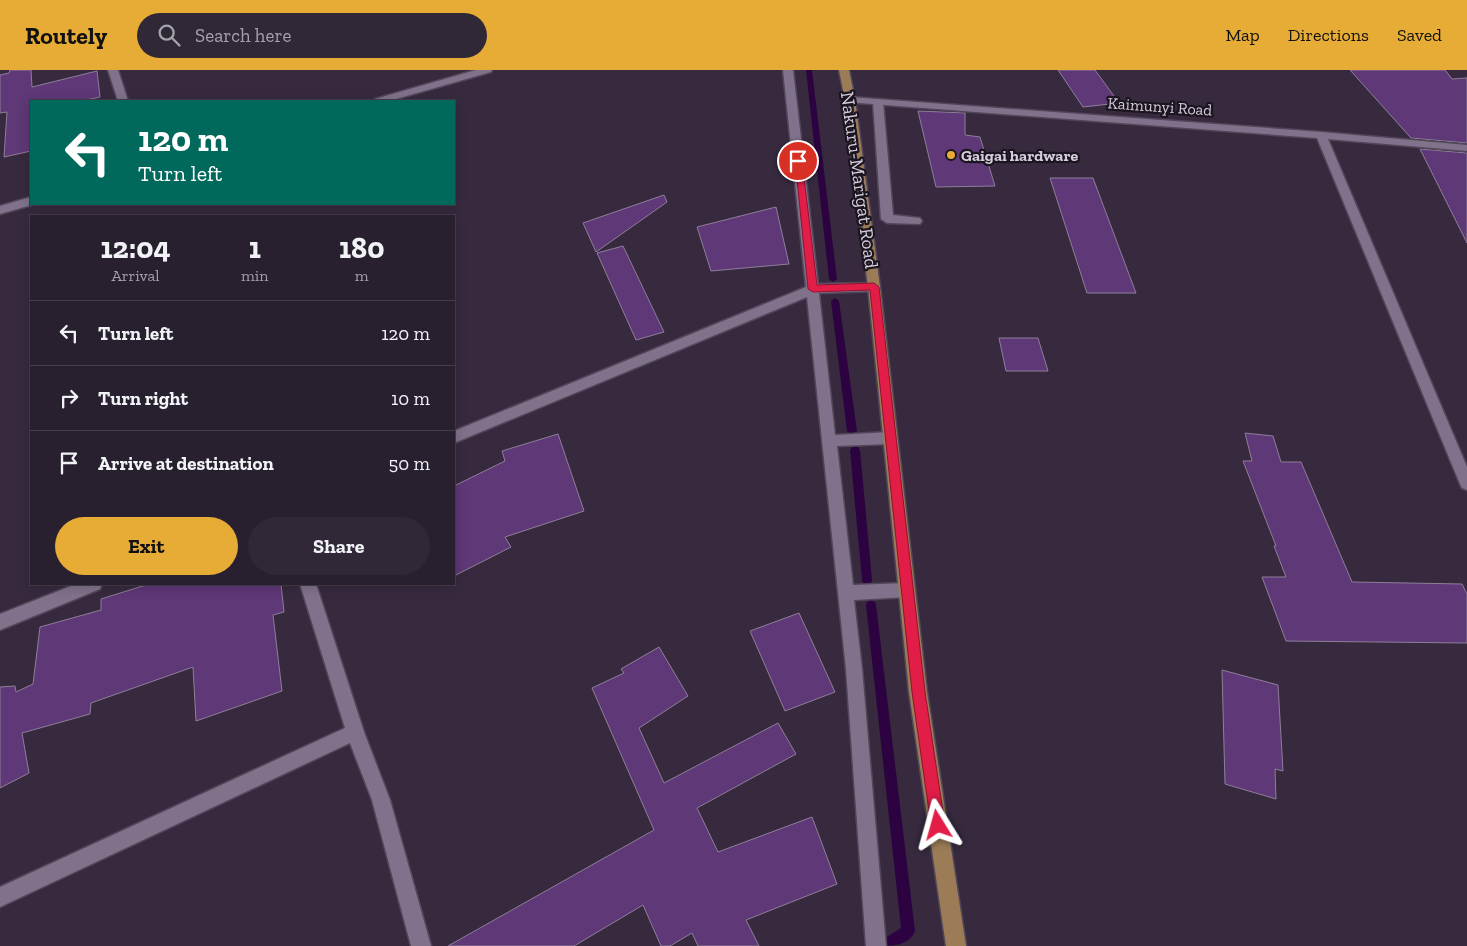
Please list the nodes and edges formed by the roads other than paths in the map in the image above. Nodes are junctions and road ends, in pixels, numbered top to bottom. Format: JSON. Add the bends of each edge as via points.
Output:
{"nodes":[{"id":1,"x":113,"y":70,"type":"edge"},
{"id":2,"x":487,"y":70,"type":"edge"},
{"id":3,"x":788,"y":70,"type":"edge"},
{"id":4,"x":844,"y":70,"type":"edge"},
{"id":5,"x":123,"y":100,"type":"edge"},
{"id":6,"x":382,"y":100,"type":"edge"},
{"id":7,"x":850,"y":100,"type":"junction"},
{"id":8,"x":878,"y":102,"type":"junction"},
{"id":9,"x":1321,"y":135,"type":"junction"},
{"id":10,"x":1467,"y":148,"type":"edge"},
{"id":11,"x":30,"y":201,"type":"edge"},
{"id":12,"x":0,"y":210,"type":"edge"},
{"id":13,"x":916,"y":221,"type":"dead end"},
{"id":14,"x":874,"y":287,"type":"junction"},
{"id":15,"x":813,"y":289,"type":"junction"},
{"id":16,"x":455,"y":437,"type":"edge"},
{"id":17,"x":890,"y":438,"type":"junction"},
{"id":18,"x":830,"y":441,"type":"junction"},
{"id":19,"x":1467,"y":484,"type":"edge"},
{"id":20,"x":92,"y":585,"type":"edge"},
{"id":21,"x":308,"y":585,"type":"edge"},
{"id":22,"x":907,"y":590,"type":"junction"},
{"id":23,"x":846,"y":593,"type":"junction"},
{"id":24,"x":0,"y":622,"type":"edge"},
{"id":25,"x":355,"y":732,"type":"junction"},
{"id":26,"x":0,"y":897,"type":"edge"},
{"id":27,"x":952,"y":943,"type":"edge"},
{"id":28,"x":421,"y":946,"type":"edge"},
{"id":29,"x":876,"y":946,"type":"edge"}],
"edges":[{"from":1,"to":5,"type":"street"},
{"from":2,"to":6,"type":"street"},
{"from":3,"to":15,"type":"street"},
{"from":4,"to":7,"type":"main road","name":"Nakuru-Marigat Road"},
{"from":7,"to":8,"type":"street","name":"Kaimunyi Road"},
{"from":7,"to":14,"type":"main road","name":"Nakuru-Marigat Road"},
{"from":8,"to":9,"type":"street","name":"Kaimunyi Road"},
{"from":8,"to":13,"type":"street","via":[[887,219]]},
{"from":9,"to":10,"type":"street","name":"Kaimunyi Road"},
{"from":9,"to":19,"type":"street"},
{"from":11,"to":12,"type":"street"},
{"from":14,"to":15,"type":"street"},
{"from":14,"to":17,"type":"main road","name":"Nakuru-Marigat Road"},
{"from":15,"to":16,"type":"street"},
{"from":15,"to":18,"type":"street"},
{"from":17,"to":18,"type":"street"},
{"from":17,"to":22,"type":"main road","name":"Nakuru-Marigat Road"},
{"from":18,"to":23,"type":"street"},
{"from":20,"to":24,"type":"street"},
{"from":21,"to":25,"type":"street"},
{"from":22,"to":23,"type":"street"},
{"from":22,"to":27,"type":"main road","name":"Nakuru-Marigat Road"},
{"from":23,"to":29,"type":"street"},
{"from":25,"to":26,"type":"street"},
{"from":25,"to":28,"type":"street","via":[[381,800]]}]}
